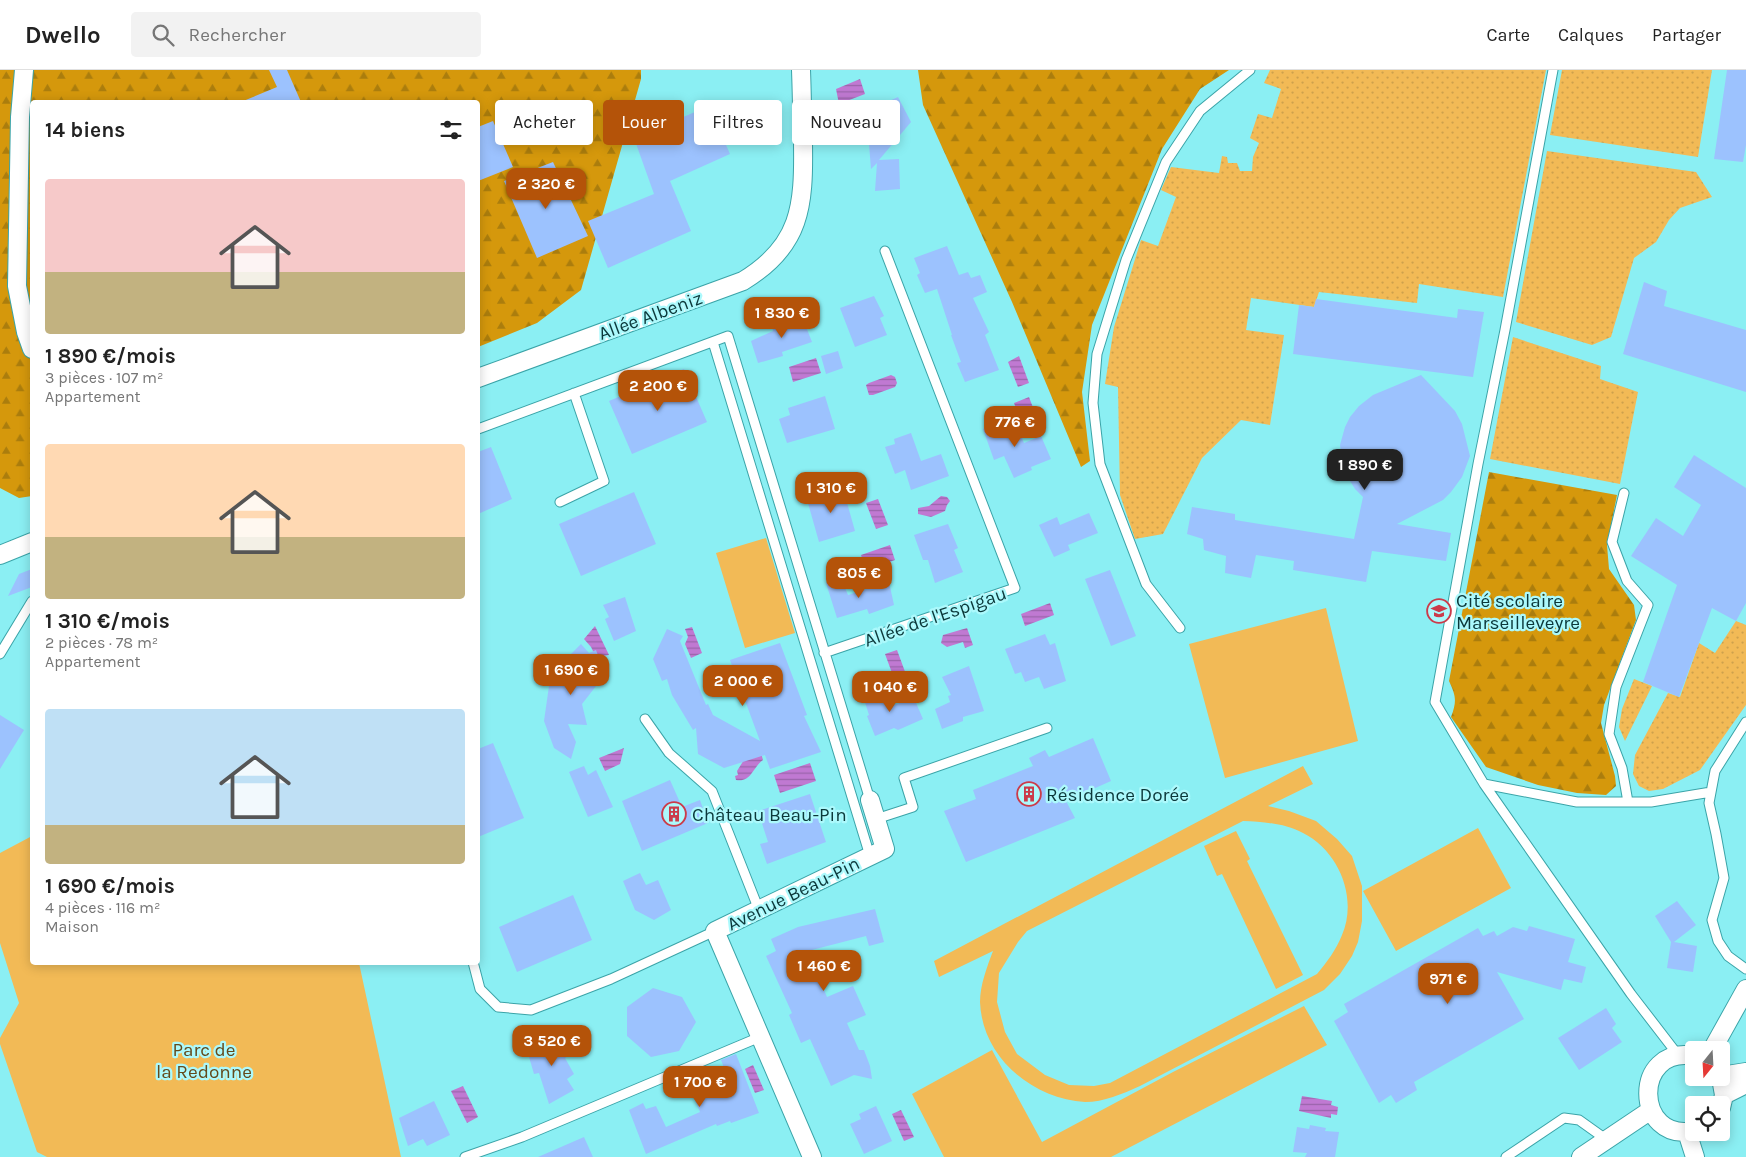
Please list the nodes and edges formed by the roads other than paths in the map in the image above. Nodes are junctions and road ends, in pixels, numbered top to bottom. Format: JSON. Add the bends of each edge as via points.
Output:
{"nodes":[{"id":1,"x":24,"y":70,"type":"edge"},
{"id":2,"x":801,"y":70,"type":"edge"},
{"id":3,"x":1250,"y":70,"type":"edge"},
{"id":4,"x":1553,"y":70,"type":"edge"},
{"id":5,"x":885,"y":251,"type":"dead end"},
{"id":6,"x":713,"y":342,"type":"junction"},
{"id":7,"x":30,"y":343,"type":"edge"},
{"id":8,"x":480,"y":377,"type":"edge"},
{"id":9,"x":574,"y":393,"type":"junction"},
{"id":10,"x":480,"y":428,"type":"edge"},
{"id":11,"x":1624,"y":493,"type":"dead end"},
{"id":12,"x":560,"y":502,"type":"dead end"},
{"id":13,"x":30,"y":543,"type":"edge"},
{"id":14,"x":0,"y":555,"type":"edge"},
{"id":15,"x":30,"y":604,"type":"edge"},
{"id":16,"x":1180,"y":628,"type":"dead end"},
{"id":17,"x":824,"y":653,"type":"junction"},
{"id":18,"x":0,"y":654,"type":"edge"},
{"id":19,"x":645,"y":719,"type":"dead end"},
{"id":20,"x":1746,"y":722,"type":"edge"},
{"id":21,"x":1046,"y":728,"type":"dead end"},
{"id":22,"x":1484,"y":784,"type":"junction"},
{"id":23,"x":1711,"y":792,"type":"junction"},
{"id":24,"x":870,"y":800,"type":"joint"},
{"id":25,"x":1628,"y":802,"type":"junction"},
{"id":26,"x":876,"y":819,"type":"junction"},
{"id":27,"x":870,"y":856,"type":"junction"},
{"id":28,"x":759,"y":910,"type":"junction"},
{"id":29,"x":715,"y":931,"type":"junction"},
{"id":30,"x":475,"y":965,"type":"edge"},
{"id":31,"x":1746,"y":969,"type":"edge"},
{"id":32,"x":1746,"y":989,"type":"edge"},
{"id":33,"x":760,"y":1037,"type":"junction"},
{"id":34,"x":1717,"y":1041,"type":"edge"},
{"id":35,"x":1685,"y":1055,"type":"edge"},
{"id":36,"x":1685,"y":1056,"type":"edge"},
{"id":37,"x":1746,"y":1072,"type":"edge"},
{"id":38,"x":1746,"y":1084,"type":"edge"},
{"id":39,"x":1722,"y":1089,"type":"edge"},
{"id":40,"x":1651,"y":1110,"type":"junction"},
{"id":41,"x":1685,"y":1131,"type":"edge"},
{"id":42,"x":1607,"y":1140,"type":"junction"},
{"id":43,"x":1692,"y":1141,"type":"edge"},
{"id":44,"x":465,"y":1157,"type":"edge"},
{"id":45,"x":812,"y":1157,"type":"edge"},
{"id":46,"x":1506,"y":1157,"type":"edge"},
{"id":47,"x":1581,"y":1157,"type":"edge"},
{"id":48,"x":1695,"y":1157,"type":"edge"}],
"edges":[{"from":1,"to":7,"type":"street","via":[[17,286]]},
{"from":2,"to":8,"type":"street","name":"Allée Albeniz","via":[[802,197],[789,238],[762,270],[743,282]]},
{"from":3,"to":16,"type":"lane","via":[[1200,111],[1166,162],[1126,260],[1097,354],[1093,403],[1100,464],[1146,584]]},
{"from":4,"to":22,"type":"lane","via":[[1435,702]]},
{"from":5,"to":17,"type":"lane","name":"Allée de l'Espigau","via":[[1015,588]]},
{"from":6,"to":9,"type":"lane"},
{"from":6,"to":17,"type":"lane","via":[[728,336]]},
{"from":6,"to":27,"type":"lane"},
{"from":9,"to":10,"type":"lane"},
{"from":9,"to":12,"type":"lane","via":[[604,481]]},
{"from":11,"to":25,"type":"lane","via":[[1612,542],[1627,581],[1648,605],[1616,687],[1609,734],[1622,768]]},
{"from":13,"to":14,"type":"street"},
{"from":15,"to":18,"type":"lane"},
{"from":17,"to":24,"type":"lane"},
{"from":19,"to":28,"type":"lane","via":[[669,753],[712,791]]},
{"from":20,"to":23,"type":"lane","via":[[1715,771]]},
{"from":21,"to":26,"type":"lane","via":[[904,778],[912,807]]},
{"from":22,"to":25,"type":"lane","via":[[1577,802]]},
{"from":22,"to":35,"type":"lane","via":[[1631,994]]},
{"from":23,"to":25,"type":"lane","via":[[1651,802]]},
{"from":23,"to":31,"type":"lane","via":[[1709,803],[1724,878],[1712,920],[1718,941],[1728,956]]},
{"from":24,"to":26,"type":"street","name":"Avenue Beau-Pin"},
{"from":26,"to":27,"type":"street","name":"Avenue Beau-Pin","via":[[885,849]]},
{"from":27,"to":28,"type":"street","name":"Avenue Beau-Pin"},
{"from":28,"to":29,"type":"street","name":"Avenue Beau-Pin"},
{"from":29,"to":30,"type":"lane","via":[[531,1010],[498,1007],[480,989]]},
{"from":29,"to":33,"type":"street","name":"Avenue Beau-Pin"},
{"from":32,"to":34,"type":"street"},
{"from":33,"to":44,"type":"lane","via":[[522,1137]]},
{"from":33,"to":45,"type":"street","name":"Avenue Beau-Pin"},
{"from":36,"to":40,"type":"street","via":[[1662,1063],[1651,1076],[1647,1093]]},
{"from":37,"to":39,"type":"street"},
{"from":38,"to":39,"type":"street"},
{"from":40,"to":41,"type":"street","via":[[1666,1126]]},
{"from":40,"to":42,"type":"street"},
{"from":42,"to":46,"type":"lane","via":[[1579,1120],[1564,1118]]},
{"from":42,"to":47,"type":"street"},
{"from":43,"to":48,"type":"street"}]}
